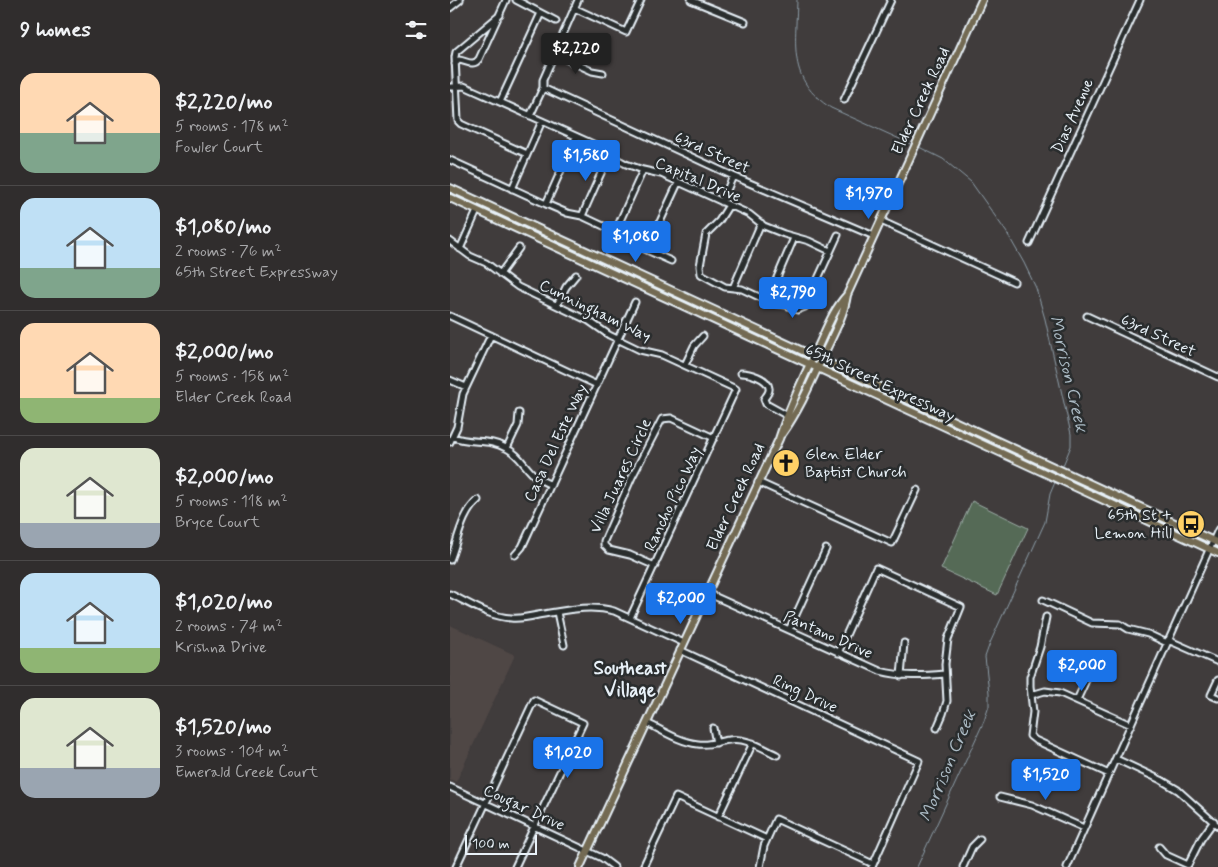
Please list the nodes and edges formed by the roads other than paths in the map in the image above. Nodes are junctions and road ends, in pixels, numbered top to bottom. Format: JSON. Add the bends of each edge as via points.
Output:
{"nodes":[{"id":1,"x":460,"y":0,"type":"edge"},
{"id":2,"x":506,"y":0,"type":"edge"},
{"id":3,"x":516,"y":0,"type":"edge"},
{"id":4,"x":578,"y":0,"type":"edge"},
{"id":5,"x":640,"y":0,"type":"edge"},
{"id":6,"x":691,"y":0,"type":"edge"},
{"id":7,"x":891,"y":0,"type":"edge"},
{"id":8,"x":982,"y":0,"type":"edge"},
{"id":9,"x":1140,"y":0,"type":"edge"},
{"id":10,"x":450,"y":8,"type":"edge"},
{"id":11,"x":574,"y":8,"type":"junction"},
{"id":12,"x":541,"y":13,"type":"junction"},
{"id":13,"x":500,"y":15,"type":"junction"},
{"id":14,"x":556,"y":21,"type":"dead end"},
{"id":15,"x":744,"y":22,"type":"dead end"},
{"id":16,"x":554,"y":54,"type":"junction"},
{"id":17,"x":455,"y":64,"type":"junction"},
{"id":18,"x":603,"y":73,"type":"dead end"},
{"id":19,"x":453,"y":87,"type":"edge"},
{"id":20,"x":543,"y":88,"type":"junction"},
{"id":21,"x":844,"y":100,"type":"dead end"},
{"id":22,"x":500,"y":102,"type":"junction"},
{"id":23,"x":530,"y":116,"type":"junction"},
{"id":24,"x":542,"y":121,"type":"junction"},
{"id":25,"x":576,"y":136,"type":"junction"},
{"id":26,"x":527,"y":154,"type":"junction"},
{"id":27,"x":609,"y":155,"type":"junction"},
{"id":28,"x":450,"y":160,"type":"edge"},
{"id":29,"x":643,"y":170,"type":"junction"},
{"id":30,"x":733,"y":176,"type":"junction"},
{"id":31,"x":678,"y":182,"type":"junction"},
{"id":32,"x":450,"y":188,"type":"edge"},
{"id":33,"x":512,"y":188,"type":"junction"},
{"id":34,"x":450,"y":198,"type":"edge"},
{"id":35,"x":722,"y":202,"type":"junction"},
{"id":36,"x":546,"y":204,"type":"junction"},
{"id":37,"x":729,"y":205,"type":"junction"},
{"id":38,"x":477,"y":211,"type":"junction"},
{"id":39,"x":582,"y":216,"type":"junction"},
{"id":40,"x":881,"y":220,"type":"junction"},
{"id":41,"x":761,"y":223,"type":"junction"},
{"id":42,"x":615,"y":232,"type":"junction"},
{"id":43,"x":838,"y":234,"type":"dead end"},
{"id":44,"x":874,"y":236,"type":"junction"},
{"id":45,"x":794,"y":238,"type":"junction"},
{"id":46,"x":450,"y":241,"type":"edge"},
{"id":47,"x":1029,"y":243,"type":"dead end"},
{"id":48,"x":519,"y":248,"type":"dead end"},
{"id":49,"x":460,"y":249,"type":"junction"},
{"id":50,"x":648,"y":250,"type":"junction"},
{"id":51,"x":830,"y":250,"type":"junction"},
{"id":52,"x":671,"y":261,"type":"dead end"},
{"id":53,"x":500,"y":274,"type":"junction"},
{"id":54,"x":576,"y":275,"type":"dead end"},
{"id":55,"x":1014,"y":282,"type":"dead end"},
{"id":56,"x":732,"y":288,"type":"junction"},
{"id":57,"x":847,"y":295,"type":"junction"},
{"id":58,"x":767,"y":301,"type":"junction"},
{"id":59,"x":635,"y":302,"type":"dead end"},
{"id":60,"x":557,"y":306,"type":"junction"},
{"id":61,"x":450,"y":316,"type":"edge"},
{"id":62,"x":1087,"y":316,"type":"dead end"},
{"id":63,"x":491,"y":335,"type":"junction"},
{"id":64,"x":703,"y":336,"type":"dead end"},
{"id":65,"x":618,"y":339,"type":"junction"},
{"id":66,"x":813,"y":356,"type":"junction"},
{"id":67,"x":822,"y":360,"type":"junction"},
{"id":68,"x":685,"y":365,"type":"junction"},
{"id":69,"x":809,"y":365,"type":"junction"},
{"id":70,"x":817,"y":369,"type":"junction"},
{"id":71,"x":741,"y":373,"type":"dead end"},
{"id":72,"x":1218,"y":377,"type":"edge"},
{"id":73,"x":450,"y":380,"type":"edge"},
{"id":74,"x":597,"y":385,"type":"junction"},
{"id":75,"x":466,"y":387,"type":"junction"},
{"id":76,"x":736,"y":389,"type":"joint"},
{"id":77,"x":519,"y":413,"type":"dead end"},
{"id":78,"x":786,"y":415,"type":"junction"},
{"id":79,"x":714,"y":438,"type":"junction"},
{"id":80,"x":779,"y":439,"type":"junction"},
{"id":81,"x":451,"y":440,"type":"edge"},
{"id":82,"x":507,"y":448,"type":"junction"},
{"id":83,"x":758,"y":482,"type":"junction"},
{"id":84,"x":551,"y":485,"type":"junction"},
{"id":85,"x":917,"y":490,"type":"dead end"},
{"id":86,"x":478,"y":500,"type":"dead end"},
{"id":87,"x":1218,"y":530,"type":"edge"},
{"id":88,"x":1216,"y":542,"type":"edge"},
{"id":89,"x":826,"y":549,"type":"dead end"},
{"id":90,"x":1209,"y":549,"type":"junction"},
{"id":91,"x":1218,"y":553,"type":"edge"},
{"id":92,"x":515,"y":555,"type":"dead end"},
{"id":93,"x":450,"y":560,"type":"edge"},
{"id":94,"x":655,"y":566,"type":"junction"},
{"id":95,"x":707,"y":593,"type":"junction"},
{"id":96,"x":450,"y":594,"type":"edge"},
{"id":97,"x":1042,"y":600,"type":"dead end"},
{"id":98,"x":558,"y":612,"type":"junction"},
{"id":99,"x":1046,"y":617,"type":"dead end"},
{"id":100,"x":630,"y":618,"type":"junction"},
{"id":101,"x":789,"y":630,"type":"junction"},
{"id":102,"x":1168,"y":641,"type":"junction"},
{"id":103,"x":904,"y":643,"type":"dead end"},
{"id":104,"x":564,"y":644,"type":"dead end"},
{"id":105,"x":682,"y":647,"type":"junction"},
{"id":106,"x":838,"y":653,"type":"junction"},
{"id":107,"x":1218,"y":662,"type":"edge"},
{"id":108,"x":945,"y":674,"type":"junction"},
{"id":109,"x":901,"y":676,"type":"junction"},
{"id":110,"x":1088,"y":676,"type":"dead end"},
{"id":111,"x":1218,"y":680,"type":"edge"},
{"id":112,"x":1030,"y":695,"type":"junction"},
{"id":113,"x":1218,"y":698,"type":"edge"},
{"id":114,"x":1077,"y":700,"type":"junction"},
{"id":115,"x":647,"y":723,"type":"junction"},
{"id":116,"x":1130,"y":725,"type":"junction"},
{"id":117,"x":713,"y":728,"type":"dead end"},
{"id":118,"x":937,"y":728,"type":"dead end"},
{"id":119,"x":716,"y":743,"type":"junction"},
{"id":120,"x":753,"y":744,"type":"junction"},
{"id":121,"x":777,"y":754,"type":"dead end"},
{"id":122,"x":1116,"y":758,"type":"junction"},
{"id":123,"x":1109,"y":774,"type":"junction"},
{"id":124,"x":450,"y":787,"type":"edge"},
{"id":125,"x":1000,"y":797,"type":"dead end"},
{"id":126,"x":486,"y":804,"type":"junction"},
{"id":127,"x":718,"y":816,"type":"junction"},
{"id":128,"x":1216,"y":824,"type":"edge"},
{"id":129,"x":534,"y":826,"type":"junction"},
{"id":130,"x":1084,"y":828,"type":"junction"},
{"id":131,"x":767,"y":839,"type":"junction"},
{"id":132,"x":980,"y":839,"type":"dead end"},
{"id":133,"x":1159,"y":847,"type":"dead end"},
{"id":134,"x":587,"y":852,"type":"junction"},
{"id":135,"x":872,"y":865,"type":"edge"},
{"id":136,"x":456,"y":867,"type":"edge"},
{"id":137,"x":515,"y":867,"type":"edge"},
{"id":138,"x":580,"y":867,"type":"edge"},
{"id":139,"x":614,"y":867,"type":"edge"},
{"id":140,"x":642,"y":867,"type":"edge"},
{"id":141,"x":760,"y":867,"type":"edge"},
{"id":142,"x":963,"y":867,"type":"edge"},
{"id":143,"x":1067,"y":867,"type":"edge"}],
"edges":[{"from":1,"to":10,"type":"street"},
{"from":2,"to":13,"type":"street"},
{"from":3,"to":12,"type":"street"},
{"from":4,"to":11,"type":"street"},
{"from":5,"to":11,"type":"street","via":[[626,32]]},
{"from":6,"to":15,"type":"street"},
{"from":7,"to":21,"type":"street"},
{"from":8,"to":40,"type":"main road","name":"Elder Creek Road"},
{"from":9,"to":47,"type":"street","name":"Dias Avenue"},
{"from":11,"to":16,"type":"street"},
{"from":12,"to":14,"type":"street"},
{"from":12,"to":22,"type":"street"},
{"from":13,"to":17,"type":"street","via":[[456,52]]},
{"from":13,"to":17,"type":"street","via":[[476,63],[459,60]]},
{"from":16,"to":18,"type":"street"},
{"from":16,"to":20,"type":"street"},
{"from":17,"to":19,"type":"street"},
{"from":19,"to":22,"type":"street","name":"Capital Drive","via":[[464,86]]},
{"from":19,"to":26,"type":"street","via":[[458,122]]},
{"from":20,"to":23,"type":"street"},
{"from":20,"to":30,"type":"street","name":"63rd Street"},
{"from":22,"to":23,"type":"street","name":"Capital Drive"},
{"from":23,"to":24,"type":"street","name":"Capital Drive"},
{"from":24,"to":25,"type":"street","name":"Capital Drive"},
{"from":24,"to":26,"type":"street"},
{"from":25,"to":27,"type":"street","name":"Capital Drive"},
{"from":25,"to":36,"type":"street"},
{"from":26,"to":33,"type":"street"},
{"from":27,"to":29,"type":"street","name":"Capital Drive"},
{"from":27,"to":39,"type":"street"},
{"from":28,"to":33,"type":"street"},
{"from":29,"to":31,"type":"street","name":"Capital Drive"},
{"from":29,"to":42,"type":"street"},
{"from":30,"to":35,"type":"street"},
{"from":30,"to":44,"type":"street","name":"63rd Street"},
{"from":31,"to":35,"type":"street","name":"Capital Drive"},
{"from":31,"to":50,"type":"street"},
{"from":32,"to":66,"type":"main road","name":"65th Street Expressway"},
{"from":33,"to":36,"type":"street"},
{"from":34,"to":38,"type":"main road","name":"65th Street Expressway"},
{"from":35,"to":37,"type":"street","name":"Capital Drive"},
{"from":36,"to":39,"type":"street"},
{"from":37,"to":41,"type":"street","name":"Capital Drive"},
{"from":37,"to":56,"type":"street","via":[[706,234],[700,266],[701,274]]},
{"from":38,"to":49,"type":"street"},
{"from":38,"to":69,"type":"main road","name":"65th Street Expressway"},
{"from":39,"to":42,"type":"street"},
{"from":40,"to":44,"type":"main road","name":"Elder Creek Road"},
{"from":40,"to":55,"type":"street"},
{"from":41,"to":45,"type":"street","name":"Capital Drive"},
{"from":41,"to":56,"type":"street"},
{"from":42,"to":50,"type":"street"},
{"from":43,"to":51,"type":"street"},
{"from":44,"to":57,"type":"main road","name":"Elder Creek Road"},
{"from":45,"to":51,"type":"street","name":"Capital Drive"},
{"from":45,"to":58,"type":"street"},
{"from":46,"to":49,"type":"street","name":"Cunningham Way"},
{"from":48,"to":53,"type":"street"},
{"from":49,"to":53,"type":"street","name":"Cunningham Way"},
{"from":50,"to":52,"type":"street"},
{"from":51,"to":58,"type":"street","via":[[805,308],[797,310]]},
{"from":53,"to":60,"type":"street","name":"Cunningham Way","via":[[518,287]]},
{"from":54,"to":60,"type":"street"},
{"from":56,"to":58,"type":"street","via":[[742,289]]},
{"from":57,"to":66,"type":"main road","name":"Elder Creek Road","via":[[836,306]]},
{"from":57,"to":67,"type":"main road","name":"Elder Creek Road","via":[[845,309]]},
{"from":59,"to":65,"type":"street","name":"Casa Del Este Way"},
{"from":60,"to":65,"type":"street","name":"Cunningham Way","via":[[590,321]]},
{"from":61,"to":63,"type":"street"},
{"from":62,"to":72,"type":"street","name":"63rd Street"},
{"from":63,"to":74,"type":"street"},
{"from":63,"to":75,"type":"street"},
{"from":64,"to":68,"type":"street"},
{"from":65,"to":68,"type":"street","name":"Cunningham Way"},
{"from":65,"to":74,"type":"street","name":"Casa Del Este Way"},
{"from":66,"to":67,"type":"main road","name":"65th Street Expressway"},
{"from":66,"to":69,"type":"main road","name":"Elder Creek Road"},
{"from":67,"to":70,"type":"main road","name":"Elder Creek Road"},
{"from":67,"to":88,"type":"main road","name":"65th Street Expressway"},
{"from":68,"to":76,"type":"street","name":"Cunningham Way"},
{"from":69,"to":70,"type":"main road","name":"65th Street Expressway"},
{"from":69,"to":78,"type":"main road","name":"Elder Creek Road"},
{"from":70,"to":80,"type":"main road","name":"Elder Creek Road","via":[[794,418]]},
{"from":70,"to":90,"type":"main road","name":"65th Street Expressway"},
{"from":71,"to":78,"type":"street","via":[[766,381],[769,387],[764,399],[766,404]]},
{"from":73,"to":75,"type":"street"},
{"from":74,"to":84,"type":"street","name":"Casa Del Este Way"},
{"from":75,"to":81,"type":"street"},
{"from":76,"to":79,"type":"street","name":"Rancho Pico Way"},
{"from":77,"to":82,"type":"street","via":[[518,425]]},
{"from":78,"to":80,"type":"main road","name":"Elder Creek Road"},
{"from":79,"to":94,"type":"street","name":"Rancho Pico Way"},
{"from":79,"to":94,"type":"street","name":"Villa Juares Circle","via":[[671,418],[662,419],[632,477],[604,545],[609,550]]},
{"from":80,"to":83,"type":"main road","name":"Elder Creek Road"},
{"from":81,"to":82,"type":"street","via":[[492,442]]},
{"from":82,"to":84,"type":"street","via":[[536,477]]},
{"from":83,"to":85,"type":"street","via":[[892,543]]},
{"from":83,"to":95,"type":"main road","name":"Elder Creek Road"},
{"from":84,"to":92,"type":"street","name":"Casa Del Este Way","via":[[522,547]]},
{"from":86,"to":93,"type":"street","via":[[470,509]]},
{"from":87,"to":88,"type":"street"},
{"from":88,"to":90,"type":"street"},
{"from":89,"to":101,"type":"street"},
{"from":90,"to":91,"type":"main road","name":"65th Street Expressway"},
{"from":90,"to":102,"type":"street"},
{"from":94,"to":100,"type":"street","name":"Rancho Pico Way"},
{"from":95,"to":101,"type":"street","name":"Pantano Drive"},
{"from":95,"to":105,"type":"main road","name":"Elder Creek Road"},
{"from":96,"to":98,"type":"street","name":"Ring Drive","via":[[491,614],[509,618]]},
{"from":97,"to":102,"type":"street","via":[[1092,623],[1120,624]]},
{"from":98,"to":100,"type":"street","name":"Ring Drive","via":[[596,607]]},
{"from":98,"to":104,"type":"street"},
{"from":99,"to":112,"type":"street","via":[[1031,672]]},
{"from":100,"to":105,"type":"street","name":"Ring Drive"},
{"from":101,"to":106,"type":"street","name":"Pantano Drive"},
{"from":102,"to":107,"type":"street"},
{"from":102,"to":116,"type":"street"},
{"from":103,"to":109,"type":"street"},
{"from":105,"to":115,"type":"main road","name":"Elder Creek Road"},
{"from":105,"to":135,"type":"street","name":"Ring Drive","via":[[919,761]]},
{"from":106,"to":108,"type":"street","via":[[876,568],[961,607],[948,640]]},
{"from":106,"to":109,"type":"street","name":"Pantano Drive","via":[[880,671]]},
{"from":108,"to":109,"type":"street","name":"Pantano Drive"},
{"from":108,"to":118,"type":"street","via":[[946,707]]},
{"from":110,"to":114,"type":"street"},
{"from":111,"to":113,"type":"street","via":[[1211,695]]},
{"from":112,"to":114,"type":"street","via":[[1052,691]]},
{"from":112,"to":123,"type":"street","via":[[1033,712],[1030,736]]},
{"from":114,"to":116,"type":"street"},
{"from":115,"to":119,"type":"street","via":[[690,743]]},
{"from":115,"to":134,"type":"main road","name":"Elder Creek Road"},
{"from":116,"to":122,"type":"street"},
{"from":117,"to":119,"type":"street"},
{"from":119,"to":120,"type":"street","via":[[734,739]]},
{"from":120,"to":121,"type":"street"},
{"from":120,"to":127,"type":"street"},
{"from":122,"to":123,"type":"street"},
{"from":122,"to":128,"type":"street","via":[[1187,796]]},
{"from":123,"to":130,"type":"street"},
{"from":124,"to":126,"type":"street","name":"Cougar Drive"},
{"from":125,"to":130,"type":"street","via":[[1032,805]]},
{"from":126,"to":129,"type":"street","name":"Cougar Drive"},
{"from":126,"to":129,"type":"street","via":[[534,700],[583,722]]},
{"from":126,"to":136,"type":"street"},
{"from":127,"to":131,"type":"street"},
{"from":127,"to":140,"type":"street","via":[[676,798]]},
{"from":128,"to":133,"type":"street","via":[[1201,839],[1188,865],[1166,855]]},
{"from":129,"to":134,"type":"street","name":"Cougar Drive"},
{"from":129,"to":137,"type":"street"},
{"from":130,"to":143,"type":"street"},
{"from":131,"to":135,"type":"street","via":[[776,819]]},
{"from":131,"to":141,"type":"street"},
{"from":132,"to":142,"type":"street","via":[[972,847]]},
{"from":134,"to":138,"type":"main road","name":"Elder Creek Road"},
{"from":134,"to":139,"type":"street","name":"Cougar Drive"}]}
